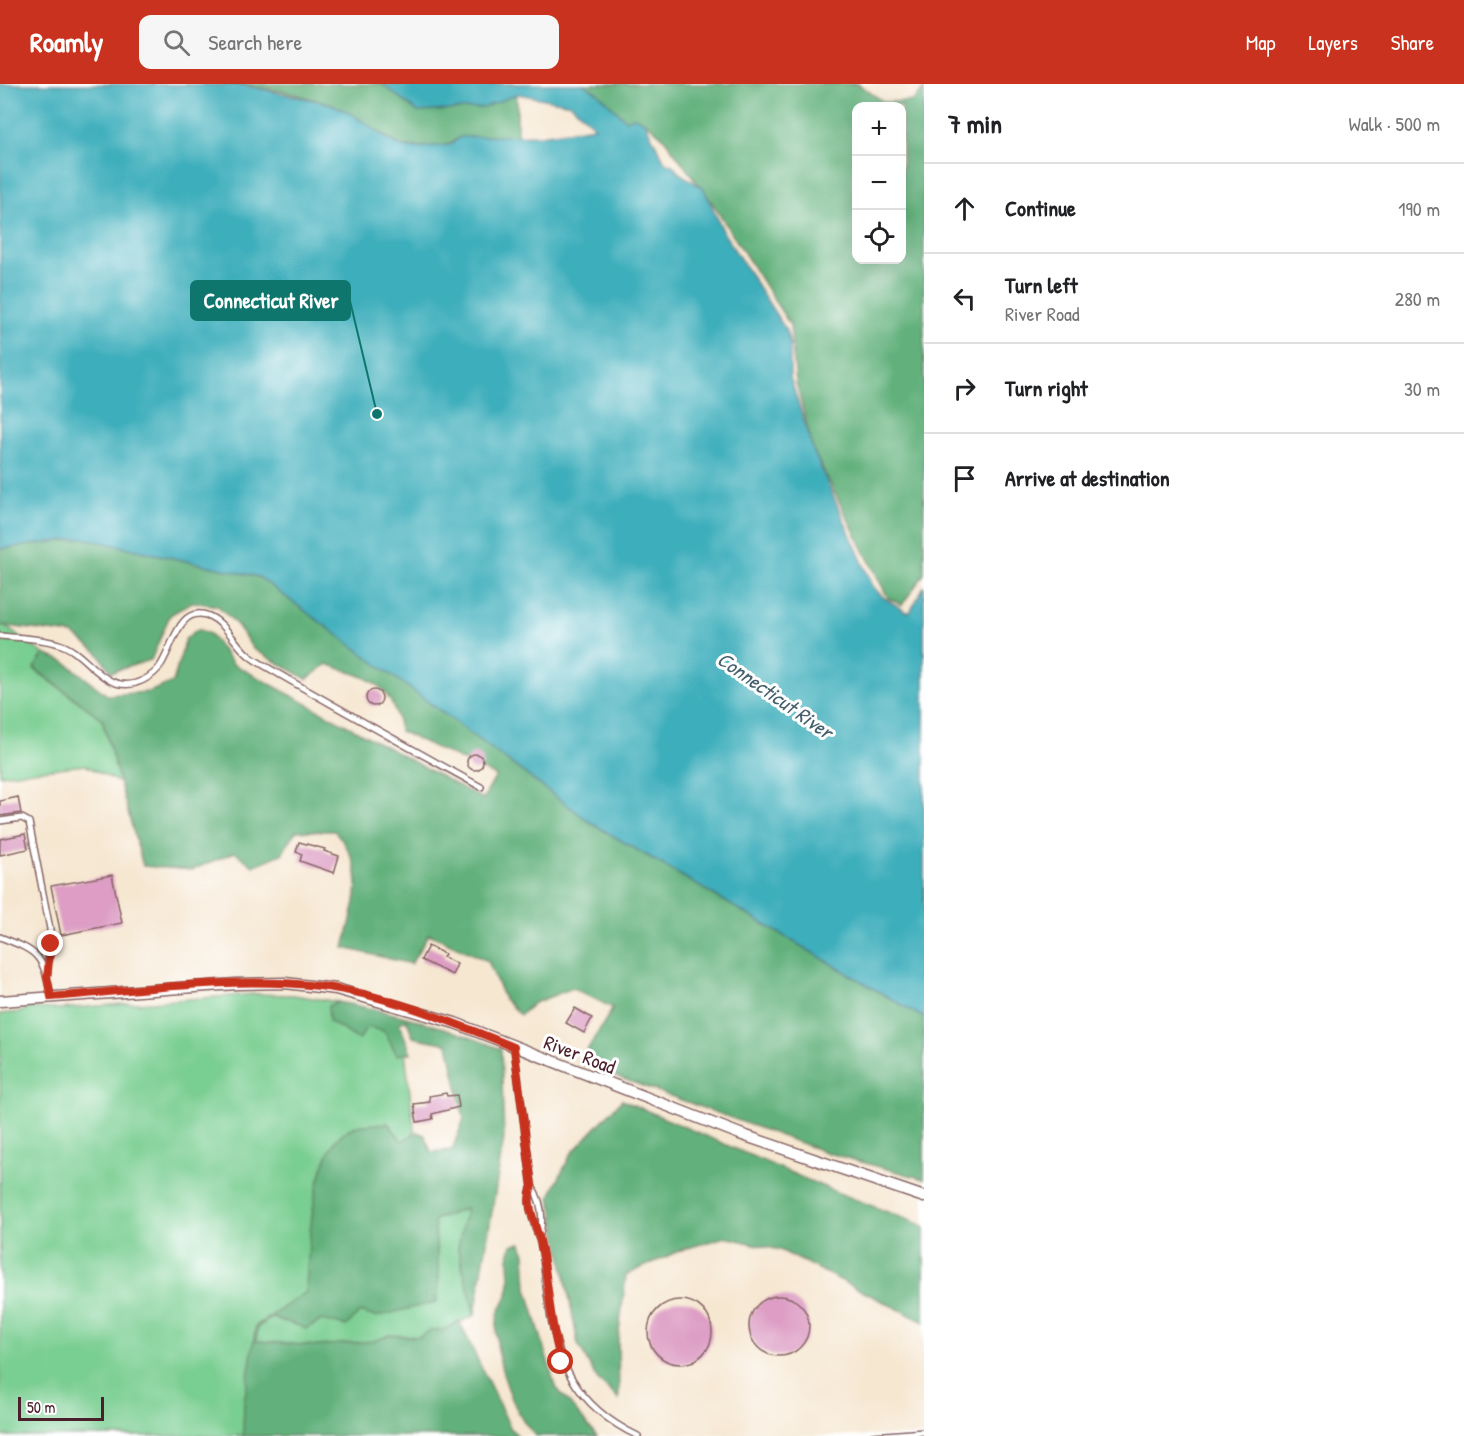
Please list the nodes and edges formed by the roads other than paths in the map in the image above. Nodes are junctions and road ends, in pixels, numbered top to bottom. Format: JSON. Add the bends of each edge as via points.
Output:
{"nodes":[{"id":1,"x":0,"y":636,"type":"edge"},
{"id":2,"x":481,"y":787,"type":"dead end"},
{"id":3,"x":0,"y":821,"type":"edge"},
{"id":4,"x":0,"y":937,"type":"edge"},
{"id":5,"x":47,"y":977,"type":"junction"},
{"id":6,"x":51,"y":997,"type":"junction"},
{"id":7,"x":0,"y":1001,"type":"edge"},
{"id":8,"x":514,"y":1047,"type":"junction"},
{"id":9,"x":532,"y":1186,"type":"junction"},
{"id":10,"x":924,"y":1197,"type":"edge"},
{"id":11,"x":539,"y":1238,"type":"junction"},
{"id":12,"x":924,"y":1432,"type":"edge"},
{"id":13,"x":638,"y":1436,"type":"edge"},
{"id":14,"x":872,"y":1436,"type":"edge"}],
"edges":[{"from":1,"to":2,"type":"lane","via":[[59,644],[115,684],[132,684],[149,678],[160,667],[176,631],[185,621],[196,614],[210,616],[251,658]]},
{"from":3,"to":5,"type":"lane","via":[[22,818],[29,822],[50,929]]},
{"from":4,"to":5,"type":"lane","via":[[31,949],[42,961]]},
{"from":5,"to":6,"type":"lane"},
{"from":6,"to":7,"type":"street","name":"River Road"},
{"from":6,"to":8,"type":"street","name":"River Road","via":[[236,984],[311,985],[400,1005]]},
{"from":8,"to":9,"type":"lane"},
{"from":8,"to":10,"type":"street","name":"River Road","via":[[750,1138]]},
{"from":9,"to":11,"type":"lane","via":[[529,1194],[533,1227]]},
{"from":9,"to":11,"type":"lane","via":[[539,1197],[542,1216]]},
{"from":11,"to":13,"type":"lane","via":[[561,1362],[586,1400]]},
{"from":12,"to":14,"type":"lane"}]}
